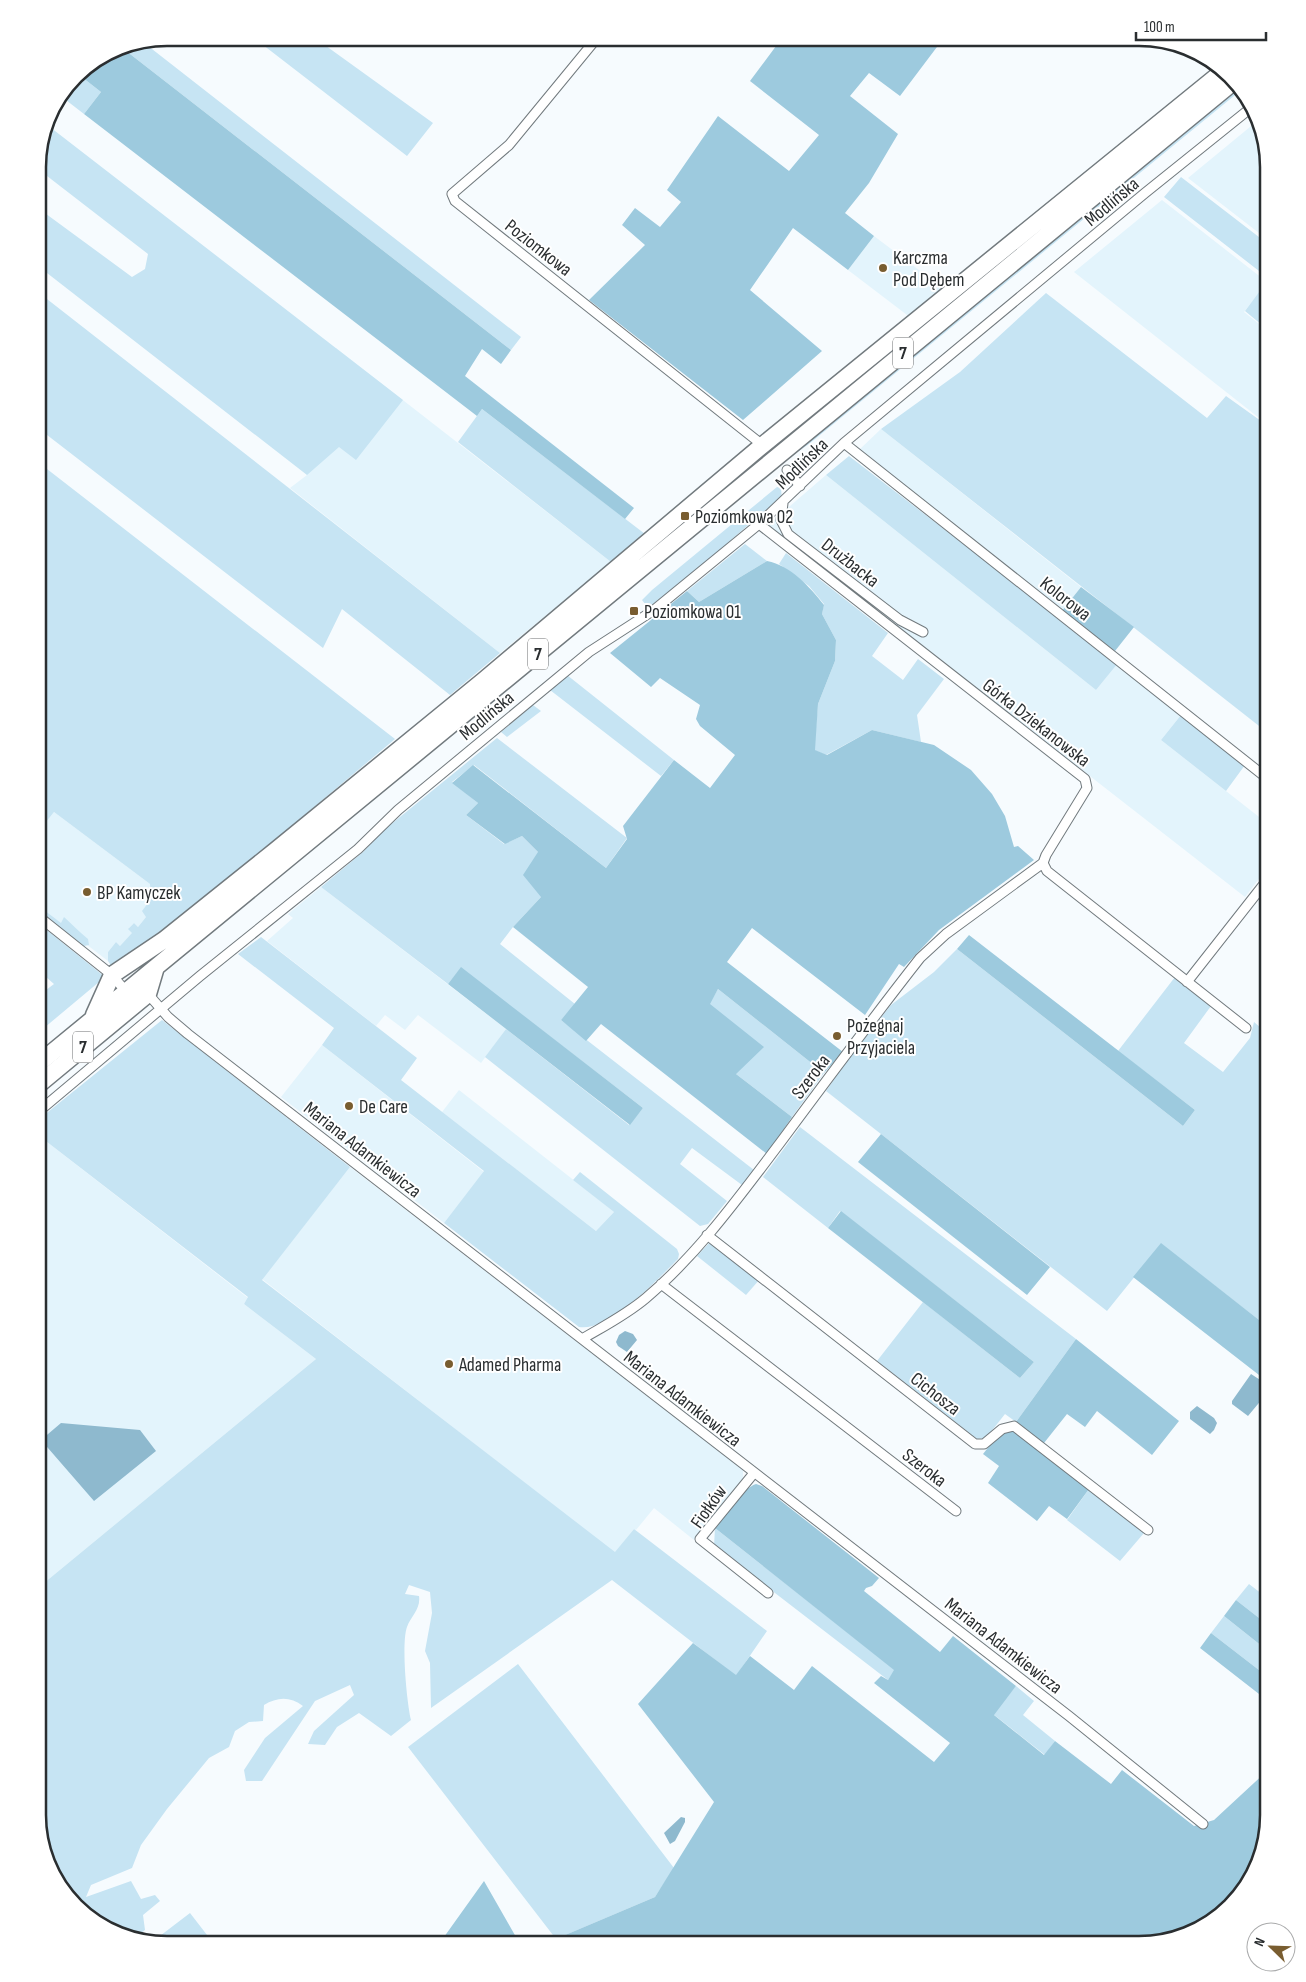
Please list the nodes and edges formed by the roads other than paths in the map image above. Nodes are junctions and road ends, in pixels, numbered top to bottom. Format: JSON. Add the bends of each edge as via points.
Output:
{"nodes":[{"id":1,"x":590,"y":47,"type":"edge"},
{"id":2,"x":1218,"y":76,"type":"edge"},
{"id":3,"x":1228,"y":86,"type":"edge"},
{"id":4,"x":1246,"y":112,"type":"edge"},
{"id":5,"x":844,"y":443,"type":"junction"},
{"id":6,"x":763,"y":445,"type":"junction"},
{"id":7,"x":776,"y":458,"type":"junction"},
{"id":8,"x":787,"y":470,"type":"dead end"},
{"id":9,"x":800,"y":486,"type":"junction"},
{"id":10,"x":783,"y":503,"type":"junction"},
{"id":11,"x":759,"y":524,"type":"junction"},
{"id":12,"x":923,"y":632,"type":"dead end"},
{"id":13,"x":1260,"y":773,"type":"edge"},
{"id":14,"x":1043,"y":863,"type":"junction"},
{"id":15,"x":1260,"y":888,"type":"edge"},
{"id":16,"x":47,"y":923,"type":"edge"},
{"id":17,"x":156,"y":967,"type":"junction"},
{"id":18,"x":112,"y":975,"type":"junction"},
{"id":19,"x":1187,"y":982,"type":"junction"},
{"id":20,"x":126,"y":991,"type":"junction"},
{"id":21,"x":148,"y":994,"type":"junction"},
{"id":22,"x":128,"y":1010,"type":"junction"},
{"id":23,"x":162,"y":1010,"type":"junction"},
{"id":24,"x":92,"y":1020,"type":"junction"},
{"id":25,"x":1246,"y":1028,"type":"dead end"},
{"id":26,"x":46,"y":1057,"type":"edge"},
{"id":27,"x":46,"y":1078,"type":"edge"},
{"id":28,"x":46,"y":1105,"type":"edge"},
{"id":29,"x":707,"y":1235,"type":"junction"},
{"id":30,"x":661,"y":1284,"type":"junction"},
{"id":31,"x":582,"y":1339,"type":"junction"},
{"id":32,"x":754,"y":1473,"type":"junction"},
{"id":33,"x":956,"y":1511,"type":"dead end"},
{"id":34,"x":1148,"y":1530,"type":"dead end"},
{"id":35,"x":768,"y":1593,"type":"dead end"},
{"id":36,"x":1203,"y":1824,"type":"dead end"}],
"edges":[{"from":1,"to":6,"type":"street","name":"Poziomkowa","via":[[509,146],[452,194],[455,201]]},
{"from":2,"to":6,"type":"highway"},
{"from":3,"to":7,"type":"highway","number":"7"},
{"from":4,"to":5,"type":"street","name":"Modlińska"},
{"from":5,"to":9,"type":"street","name":"Modlińska"},
{"from":5,"to":13,"type":"street","name":"Kolorowa"},
{"from":6,"to":7,"type":"street","name":"Poziomkowa"},
{"from":6,"to":18,"type":"highway","via":[[483,681],[164,940]]},
{"from":7,"to":17,"type":"highway","number":"7"},
{"from":8,"to":9,"type":"street"},
{"from":9,"to":10,"type":"street","name":"Modlińska"},
{"from":10,"to":11,"type":"street","name":"Modlińska"},
{"from":10,"to":12,"type":"street","name":"Drużbacka","via":[[781,520],[788,534],[900,620]]},
{"from":11,"to":14,"type":"street","name":"Górka Dziekanowska","via":[[1085,780],[1086,788]]},
{"from":11,"to":23,"type":"street","name":"Modlińska","via":[[654,610],[589,652],[398,810],[358,849]]},
{"from":14,"to":19,"type":"street","via":[[1046,871]]},
{"from":14,"to":29,"type":"street","name":"Szeroka","via":[[946,934],[920,958]]},
{"from":15,"to":19,"type":"street"},
{"from":16,"to":18,"type":"street"},
{"from":17,"to":20,"type":"highway","number":"7"},
{"from":17,"to":21,"type":"highway"},
{"from":18,"to":20,"type":"street"},
{"from":18,"to":24,"type":"highway"},
{"from":19,"to":25,"type":"street"},
{"from":20,"to":22,"type":"street","via":[[130,1000]]},
{"from":20,"to":24,"type":"highway","number":"7"},
{"from":21,"to":22,"type":"highway","number":"7"},
{"from":21,"to":23,"type":"street","name":"Mariana Adamkiewicza"},
{"from":22,"to":27,"type":"highway","number":"7"},
{"from":23,"to":28,"type":"street","name":"Modlińska"},
{"from":23,"to":31,"type":"street","name":"Mariana Adamkiewicza","via":[[188,1034]]},
{"from":24,"to":26,"type":"highway","number":"7"},
{"from":29,"to":30,"type":"street","name":"Szeroka"},
{"from":29,"to":34,"type":"street","name":"Cichosza","via":[[975,1444],[984,1444],[1002,1429],[1014,1426]]},
{"from":30,"to":31,"type":"street","name":"Szeroka","via":[[629,1311]]},
{"from":30,"to":33,"type":"street","name":"Szeroka"},
{"from":31,"to":32,"type":"street","name":"Mariana Adamkiewicza"},
{"from":32,"to":35,"type":"street","name":"Fiołków","via":[[700,1539]]},
{"from":32,"to":36,"type":"street","name":"Mariana Adamkiewicza","via":[[1069,1716]]}]}
